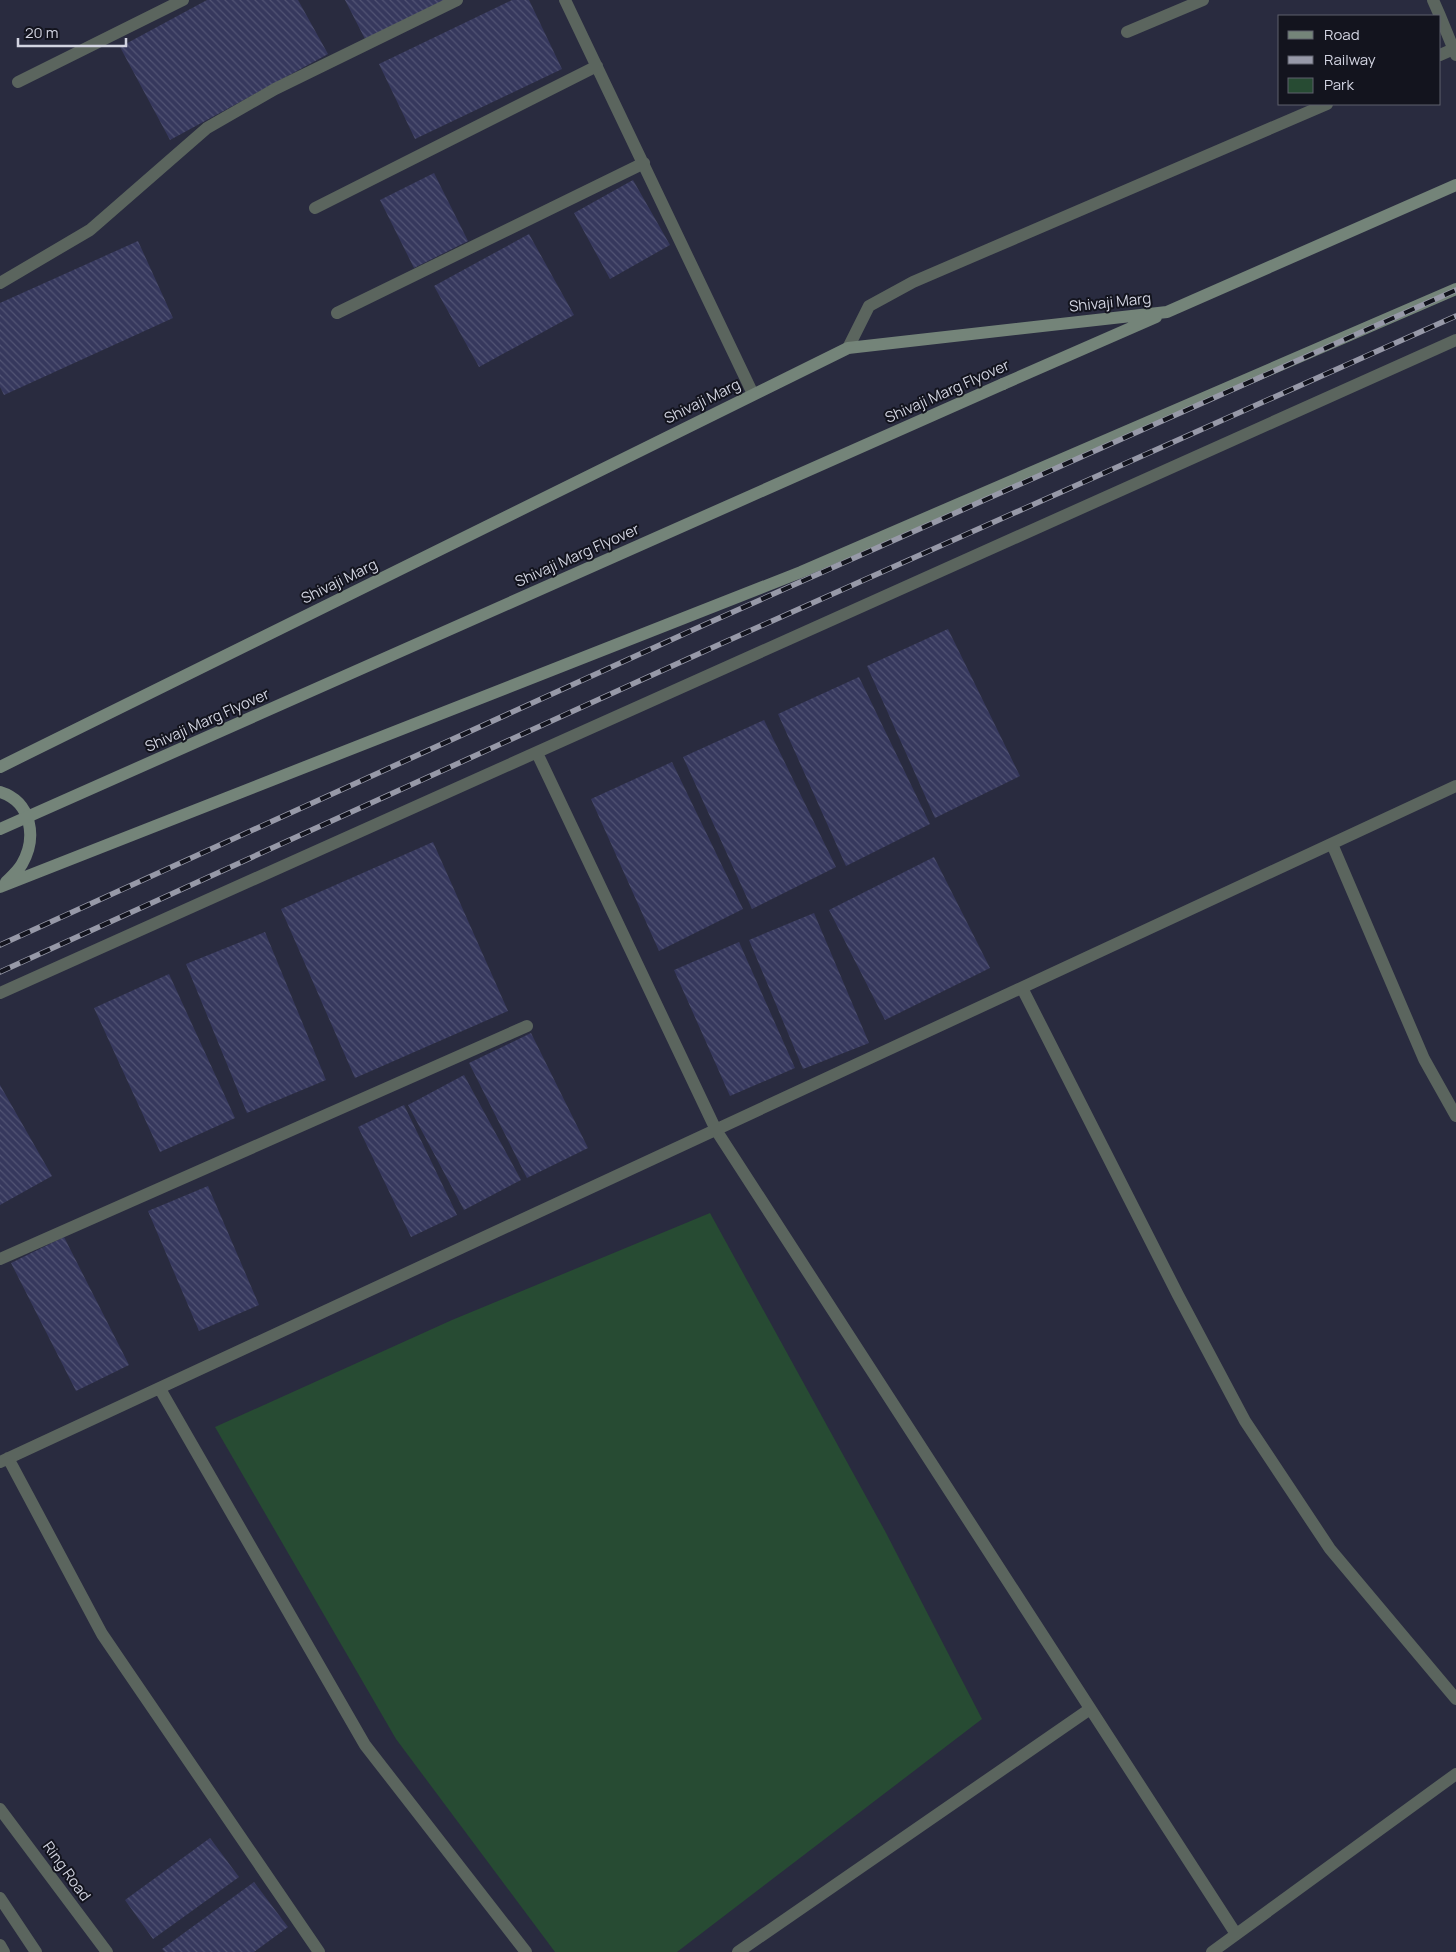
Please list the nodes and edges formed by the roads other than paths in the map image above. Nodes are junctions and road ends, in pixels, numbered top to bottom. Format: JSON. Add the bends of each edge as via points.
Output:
{"nodes":[{"id":1,"x":183,"y":0,"type":"edge"},
{"id":2,"x":457,"y":0,"type":"edge"},
{"id":3,"x":565,"y":0,"type":"edge"},
{"id":4,"x":1203,"y":0,"type":"edge"},
{"id":5,"x":1433,"y":0,"type":"edge"},
{"id":6,"x":1440,"y":15,"type":"edge"},
{"id":7,"x":1441,"y":18,"type":"edge"},
{"id":8,"x":1127,"y":32,"type":"dead end"},
{"id":9,"x":1455,"y":51,"type":"edge"},
{"id":10,"x":1441,"y":55,"type":"edge"},
{"id":11,"x":597,"y":66,"type":"junction"},
{"id":12,"x":18,"y":82,"type":"dead end"},
{"id":13,"x":1325,"y":105,"type":"edge"},
{"id":14,"x":644,"y":163,"type":"junction"},
{"id":15,"x":1456,"y":185,"type":"edge"},
{"id":16,"x":315,"y":208,"type":"dead end"},
{"id":17,"x":0,"y":282,"type":"edge"},
{"id":18,"x":1456,"y":289,"type":"edge"},
{"id":19,"x":1167,"y":312,"type":"junction"},
{"id":20,"x":337,"y":313,"type":"dead end"},
{"id":21,"x":1456,"y":340,"type":"edge"},
{"id":22,"x":848,"y":348,"type":"junction"},
{"id":23,"x":753,"y":394,"type":"junction"},
{"id":24,"x":537,"y":753,"type":"junction"},
{"id":25,"x":0,"y":767,"type":"edge"},
{"id":26,"x":1456,"y":786,"type":"edge"},
{"id":27,"x":0,"y":792,"type":"edge"},
{"id":28,"x":0,"y":829,"type":"edge"},
{"id":29,"x":1332,"y":844,"type":"junction"},
{"id":30,"x":1,"y":887,"type":"edge"},
{"id":31,"x":1022,"y":988,"type":"junction"},
{"id":32,"x":0,"y":993,"type":"edge"},
{"id":33,"x":527,"y":1026,"type":"dead end"},
{"id":34,"x":1456,"y":1116,"type":"edge"},
{"id":35,"x":716,"y":1130,"type":"junction"},
{"id":36,"x":0,"y":1259,"type":"edge"},
{"id":37,"x":160,"y":1388,"type":"junction"},
{"id":38,"x":4,"y":1460,"type":"edge"},
{"id":39,"x":1456,"y":1699,"type":"edge"},
{"id":40,"x":1090,"y":1709,"type":"junction"},
{"id":41,"x":1456,"y":1774,"type":"edge"},
{"id":42,"x":0,"y":1809,"type":"edge"},
{"id":43,"x":0,"y":1898,"type":"edge"},
{"id":44,"x":1236,"y":1934,"type":"junction"},
{"id":45,"x":0,"y":1946,"type":"edge"},
{"id":46,"x":4,"y":1952,"type":"edge"},
{"id":47,"x":36,"y":1952,"type":"edge"},
{"id":48,"x":107,"y":1952,"type":"edge"},
{"id":49,"x":319,"y":1952,"type":"edge"},
{"id":50,"x":526,"y":1952,"type":"edge"},
{"id":51,"x":738,"y":1952,"type":"edge"},
{"id":52,"x":1212,"y":1952,"type":"edge"}],
"edges":[{"from":1,"to":12,"type":"street"},
{"from":2,"to":17,"type":"street","via":[[275,89],[207,128],[90,230]]},
{"from":3,"to":11,"type":"street"},
{"from":4,"to":8,"type":"street"},
{"from":5,"to":6,"type":"street"},
{"from":7,"to":9,"type":"street"},
{"from":9,"to":10,"type":"street"},
{"from":11,"to":14,"type":"street"},
{"from":11,"to":16,"type":"street"},
{"from":13,"to":22,"type":"street","via":[[913,282],[869,306]]},
{"from":14,"to":20,"type":"street"},
{"from":14,"to":23,"type":"street"},
{"from":15,"to":19,"type":"main road","name":"Shivaji Marg"},
{"from":18,"to":30,"type":"main road","via":[[801,572]]},
{"from":19,"to":22,"type":"main road","name":"Shivaji Marg"},
{"from":19,"to":28,"type":"main road","name":"Shivaji Marg Flyover","bridge":true},
{"from":21,"to":24,"type":"street"},
{"from":22,"to":23,"type":"main road","name":"Shivaji Marg"},
{"from":23,"to":25,"type":"main road","name":"Shivaji Marg"},
{"from":24,"to":32,"type":"street"},
{"from":24,"to":35,"type":"street"},
{"from":26,"to":29,"type":"street"},
{"from":27,"to":30,"type":"main road","via":[[18,802],[28,815],[31,830],[22,866]]},
{"from":29,"to":31,"type":"street"},
{"from":29,"to":34,"type":"street","via":[[1424,1059]]},
{"from":31,"to":35,"type":"street"},
{"from":31,"to":39,"type":"street","via":[[1245,1421],[1330,1549]]},
{"from":33,"to":36,"type":"street"},
{"from":35,"to":37,"type":"street"},
{"from":35,"to":40,"type":"street"},
{"from":37,"to":38,"type":"street"},
{"from":37,"to":50,"type":"street","via":[[365,1745]]},
{"from":38,"to":49,"type":"street","via":[[102,1634]]},
{"from":40,"to":44,"type":"street"},
{"from":40,"to":51,"type":"street"},
{"from":41,"to":44,"type":"street"},
{"from":42,"to":48,"type":"street","name":"Ring Road"},
{"from":43,"to":47,"type":"street"},
{"from":44,"to":52,"type":"street"},
{"from":45,"to":46,"type":"street"}]}
